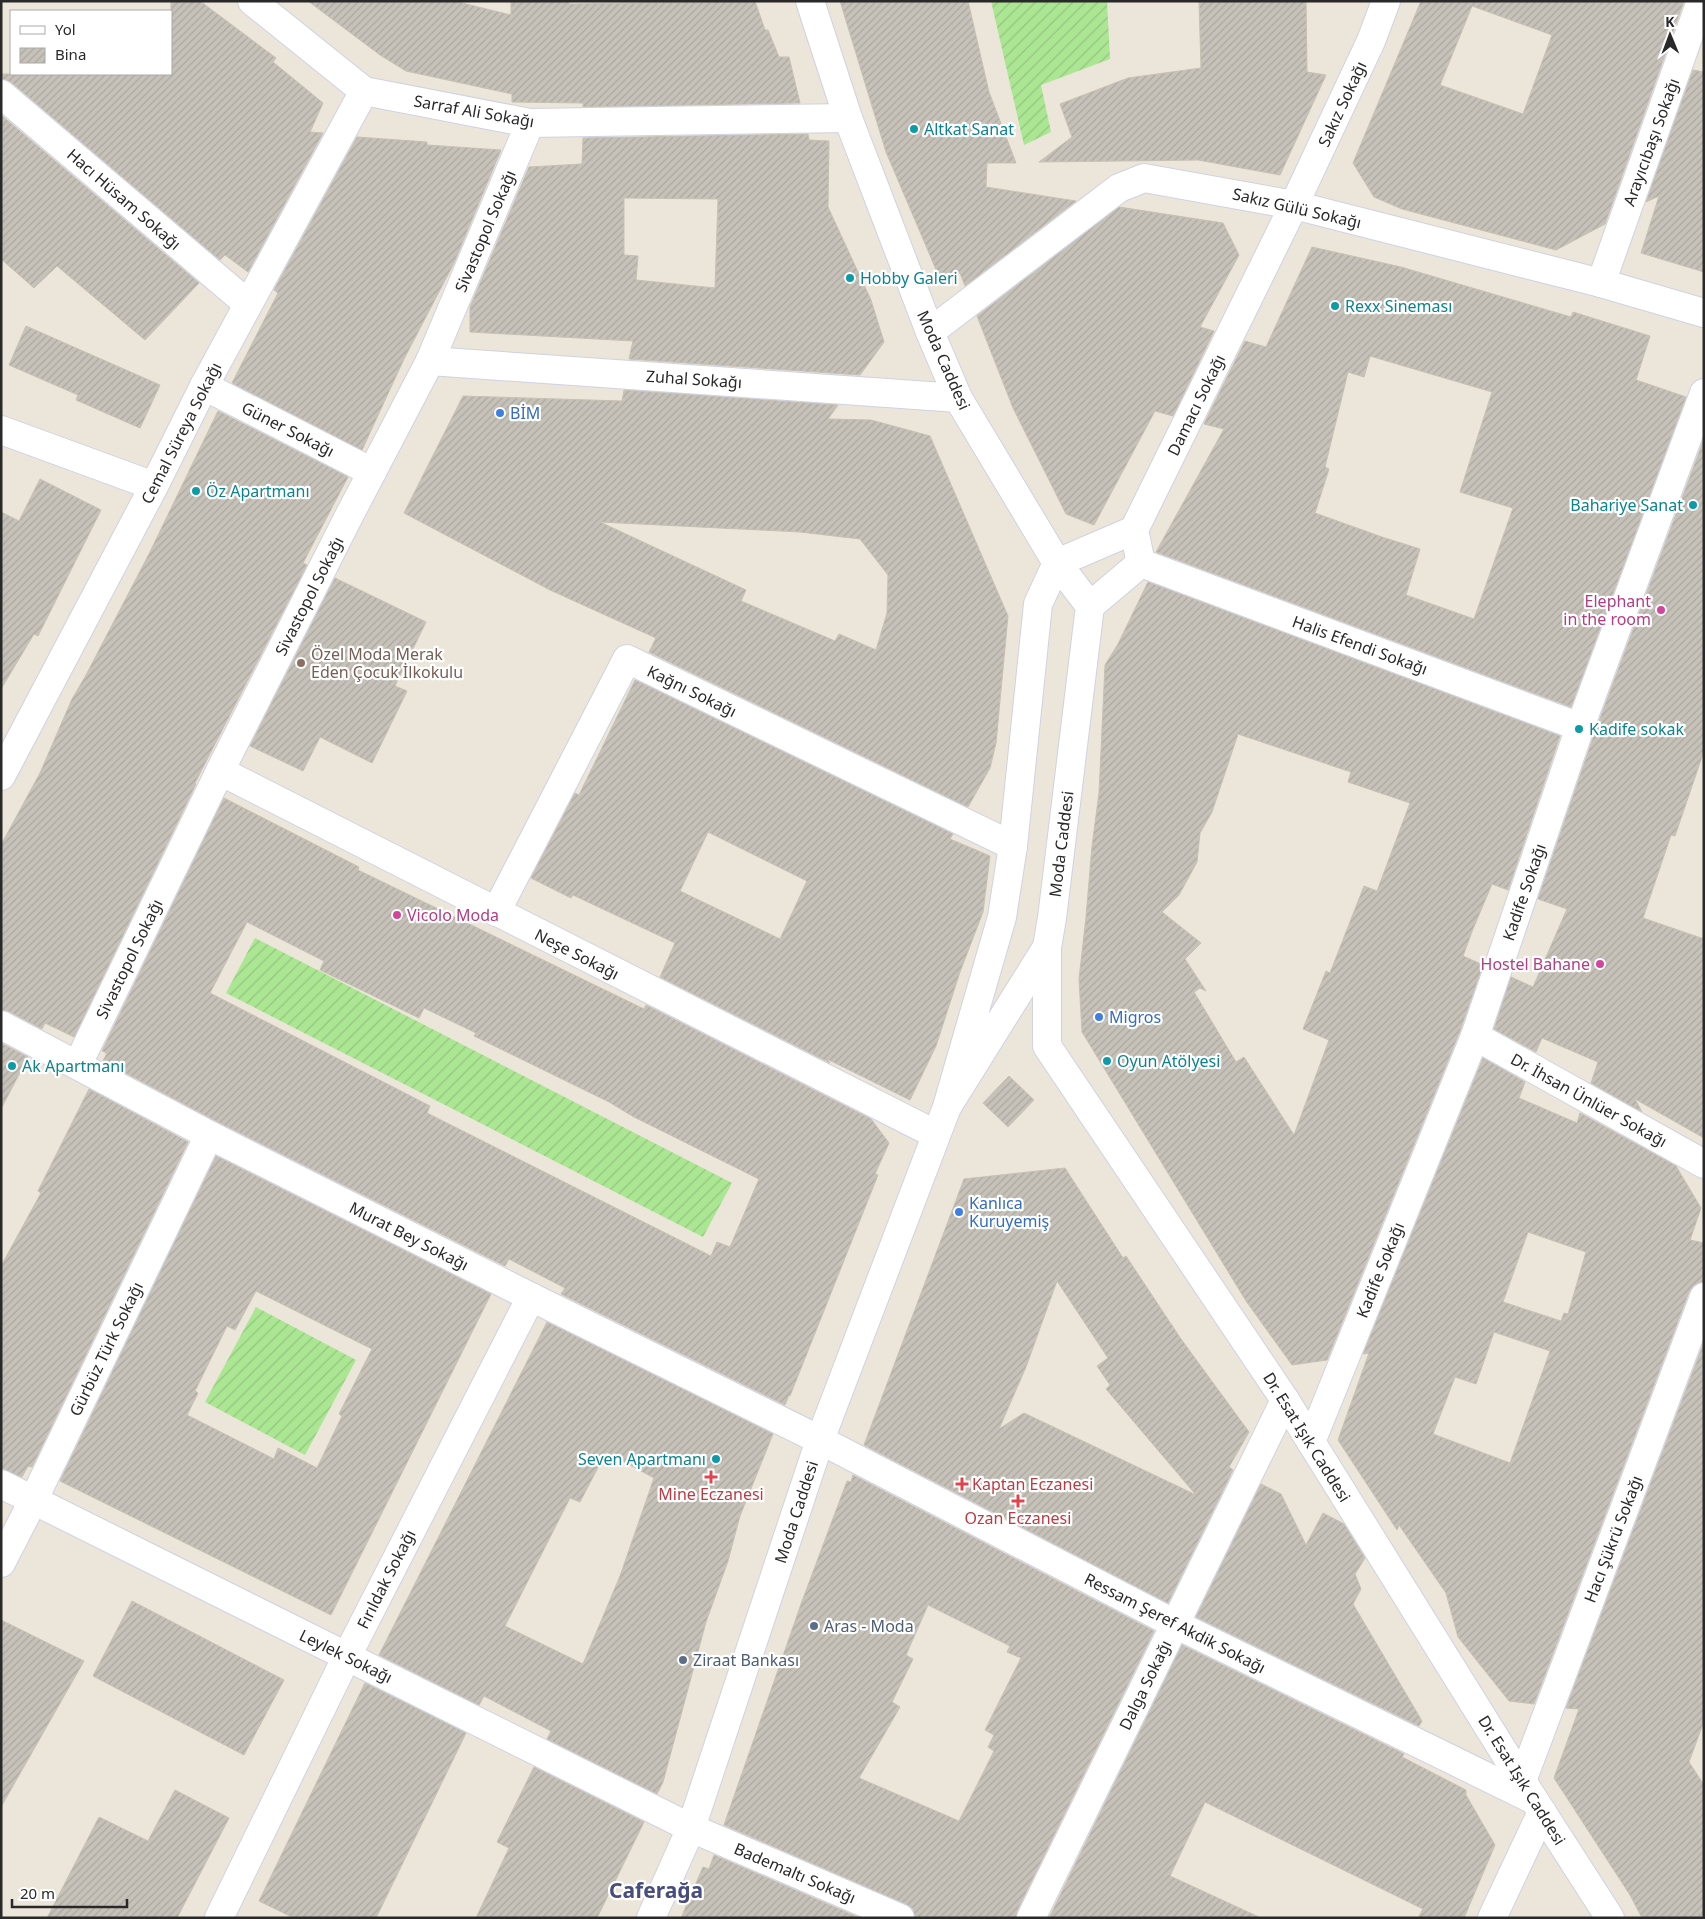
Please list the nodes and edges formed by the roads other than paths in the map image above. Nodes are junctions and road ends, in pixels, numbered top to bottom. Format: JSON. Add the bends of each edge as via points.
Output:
{"nodes":[{"id":1,"x":252,"y":1,"type":"edge"},
{"id":2,"x":810,"y":1,"type":"edge"},
{"id":3,"x":1386,"y":1,"type":"edge"},
{"id":4,"x":1701,"y":1,"type":"edge"},
{"id":5,"x":364,"y":91,"type":"junction"},
{"id":6,"x":1,"y":94,"type":"edge"},
{"id":7,"x":848,"y":118,"type":"junction"},
{"id":8,"x":530,"y":123,"type":"junction"},
{"id":9,"x":1294,"y":205,"type":"junction"},
{"id":10,"x":1601,"y":283,"type":"junction"},
{"id":11,"x":248,"y":304,"type":"junction"},
{"id":12,"x":1704,"y":313,"type":"edge"},
{"id":13,"x":930,"y":332,"type":"junction"},
{"id":14,"x":430,"y":361,"type":"junction"},
{"id":15,"x":204,"y":386,"type":"junction"},
{"id":16,"x":1704,"y":393,"type":"edge"},
{"id":17,"x":958,"y":398,"type":"junction"},
{"id":18,"x":1,"y":430,"type":"edge"},
{"id":19,"x":372,"y":472,"type":"junction"},
{"id":20,"x":154,"y":486,"type":"junction"},
{"id":21,"x":1134,"y":530,"type":"junction"},
{"id":22,"x":1057,"y":563,"type":"junction"},
{"id":23,"x":1141,"y":563,"type":"junction"},
{"id":24,"x":1090,"y":606,"type":"junction"},
{"id":25,"x":1580,"y":727,"type":"junction"},
{"id":26,"x":220,"y":771,"type":"junction"},
{"id":27,"x":1,"y":776,"type":"edge"},
{"id":28,"x":1014,"y":846,"type":"junction"},
{"id":29,"x":496,"y":912,"type":"junction"},
{"id":30,"x":1047,"y":947,"type":"junction"},
{"id":31,"x":1,"y":1026,"type":"edge"},
{"id":32,"x":1475,"y":1036,"type":"junction"},
{"id":33,"x":78,"y":1064,"type":"junction"},
{"id":34,"x":947,"y":1107,"type":"junction"},
{"id":35,"x":935,"y":1134,"type":"junction"},
{"id":36,"x":209,"y":1135,"type":"junction"},
{"id":37,"x":1704,"y":1164,"type":"edge"},
{"id":38,"x":531,"y":1297,"type":"junction"},
{"id":39,"x":1704,"y":1297,"type":"edge"},
{"id":40,"x":1285,"y":1400,"type":"junction"},
{"id":41,"x":820,"y":1440,"type":"junction"},
{"id":42,"x":1311,"y":1442,"type":"junction"},
{"id":43,"x":1,"y":1484,"type":"edge"},
{"id":44,"x":33,"y":1501,"type":"junction"},
{"id":45,"x":1,"y":1563,"type":"edge"},
{"id":46,"x":1175,"y":1624,"type":"junction"},
{"id":47,"x":347,"y":1656,"type":"junction"},
{"id":48,"x":1533,"y":1798,"type":"junction"},
{"id":49,"x":691,"y":1828,"type":"junction"},
{"id":50,"x":219,"y":1918,"type":"edge"},
{"id":51,"x":651,"y":1918,"type":"edge"},
{"id":52,"x":900,"y":1918,"type":"edge"},
{"id":53,"x":1031,"y":1918,"type":"edge"},
{"id":54,"x":1492,"y":1918,"type":"edge"},
{"id":55,"x":1610,"y":1918,"type":"edge"}],
"edges":[{"from":1,"to":5,"type":"street","name":"Sarraf Ali Sokağı"},
{"from":2,"to":7,"type":"street","name":"Moda Caddesi"},
{"from":3,"to":9,"type":"street","name":"Sakız Sokağı","via":[[1371,41]]},
{"from":4,"to":10,"type":"street","name":"Arayıcıbaşı Sokağı"},
{"from":5,"to":8,"type":"street","name":"Sarraf Ali Sokağı"},
{"from":5,"to":11,"type":"street","name":"Cemal Süreya Sokağı"},
{"from":6,"to":11,"type":"street","name":"Hacı Hüsam Sokağı"},
{"from":7,"to":8,"type":"street","name":"Sarraf Ali Sokağı"},
{"from":7,"to":13,"type":"street","name":"Moda Caddesi"},
{"from":8,"to":14,"type":"street","name":"Sivastopol Sokağı"},
{"from":9,"to":10,"type":"street","name":"Sakız Gülü Sokağı"},
{"from":9,"to":13,"type":"street","name":"Sakız Gülü Sokağı","via":[[1144,178],[1119,188]]},
{"from":9,"to":21,"type":"street","name":"Damacı Sokağı"},
{"from":10,"to":12,"type":"street","name":"Sakız Gülü Sokağı"},
{"from":11,"to":15,"type":"street","name":"Cemal Süreya Sokağı"},
{"from":13,"to":17,"type":"street","name":"Moda Caddesi"},
{"from":14,"to":17,"type":"street","name":"Zuhal Sokağı"},
{"from":14,"to":19,"type":"street","name":"Sivastopol Sokağı"},
{"from":15,"to":19,"type":"street","name":"Güner Sokağı"},
{"from":15,"to":20,"type":"street","name":"Cemal Süreya Sokağı"},
{"from":16,"to":25,"type":"street","name":"Kadife Sokağı"},
{"from":17,"to":22,"type":"street","name":"Moda Caddesi"},
{"from":18,"to":20,"type":"street"},
{"from":19,"to":26,"type":"street","name":"Sivastopol Sokağı"},
{"from":20,"to":27,"type":"street","name":"Cemal Süreya Sokağı"},
{"from":21,"to":22,"type":"street"},
{"from":21,"to":23,"type":"street"},
{"from":22,"to":24,"type":"street","name":"Moda Caddesi"},
{"from":22,"to":28,"type":"street","name":"Moda Caddesi","via":[[1038,604]]},
{"from":23,"to":24,"type":"street"},
{"from":23,"to":25,"type":"street","name":"Halis Efendi Sokağı"},
{"from":24,"to":30,"type":"street","name":"Moda Caddesi"},
{"from":25,"to":32,"type":"street","name":"Kadife Sokağı"},
{"from":26,"to":29,"type":"street","name":"Neşe Sokağı"},
{"from":26,"to":33,"type":"street","name":"Sivastopol Sokağı"},
{"from":28,"to":29,"type":"street","name":"Kağnı Sokağı","via":[[627,659]]},
{"from":28,"to":34,"type":"street","name":"Moda Caddesi","via":[[1002,918]]},
{"from":29,"to":35,"type":"street","name":"Neşe Sokağı"},
{"from":30,"to":34,"type":"street","name":"Moda Caddesi"},
{"from":30,"to":40,"type":"street","name":"Dr. Esat Işık Caddesi","via":[[1047,1046]]},
{"from":31,"to":33,"type":"street","name":"Murat Bey Sokağı"},
{"from":32,"to":37,"type":"street","name":"Dr. İhsan Ünlüer Sokağı"},
{"from":32,"to":42,"type":"street","name":"Kadife Sokağı"},
{"from":33,"to":36,"type":"street","name":"Murat Bey Sokağı"},
{"from":34,"to":35,"type":"street","name":"Moda Caddesi"},
{"from":35,"to":41,"type":"street","name":"Moda Caddesi"},
{"from":36,"to":38,"type":"street","name":"Murat Bey Sokağı"},
{"from":36,"to":44,"type":"street","name":"Gürbüz Türk Sokağı"},
{"from":38,"to":41,"type":"street","name":"Murat Bey Sokağı"},
{"from":38,"to":47,"type":"street","name":"Fırıldak Sokağı"},
{"from":39,"to":48,"type":"street","name":"Hacı Şükrü Sokağı"},
{"from":40,"to":42,"type":"street","name":"Dr. Esat Işık Caddesi"},
{"from":40,"to":46,"type":"street","name":"Dalga Sokağı"},
{"from":41,"to":46,"type":"street","name":"Ressam Şeref Akdik Sokağı"},
{"from":41,"to":49,"type":"street","name":"Moda Caddesi"},
{"from":42,"to":48,"type":"street","name":"Dr. Esat Işık Caddesi"},
{"from":43,"to":44,"type":"street","name":"Leylek Sokağı"},
{"from":44,"to":45,"type":"street","name":"Gürbüz Türk Sokağı"},
{"from":44,"to":47,"type":"street","name":"Leylek Sokağı"},
{"from":46,"to":48,"type":"street","name":"Ressam Şeref Akdik Sokağı"},
{"from":46,"to":53,"type":"street","name":"Dalga Sokağı"},
{"from":47,"to":49,"type":"street","name":"Leylek Sokağı"},
{"from":47,"to":50,"type":"street","name":"Fırıldak Sokağı"},
{"from":48,"to":54,"type":"street","name":"Hacı Şükrü Sokağı"},
{"from":48,"to":55,"type":"street","name":"Dr. Esat Işık Caddesi"},
{"from":49,"to":51,"type":"street","name":"Moda Caddesi"},
{"from":49,"to":52,"type":"street","name":"Bademaltı Sokağı"}]}
